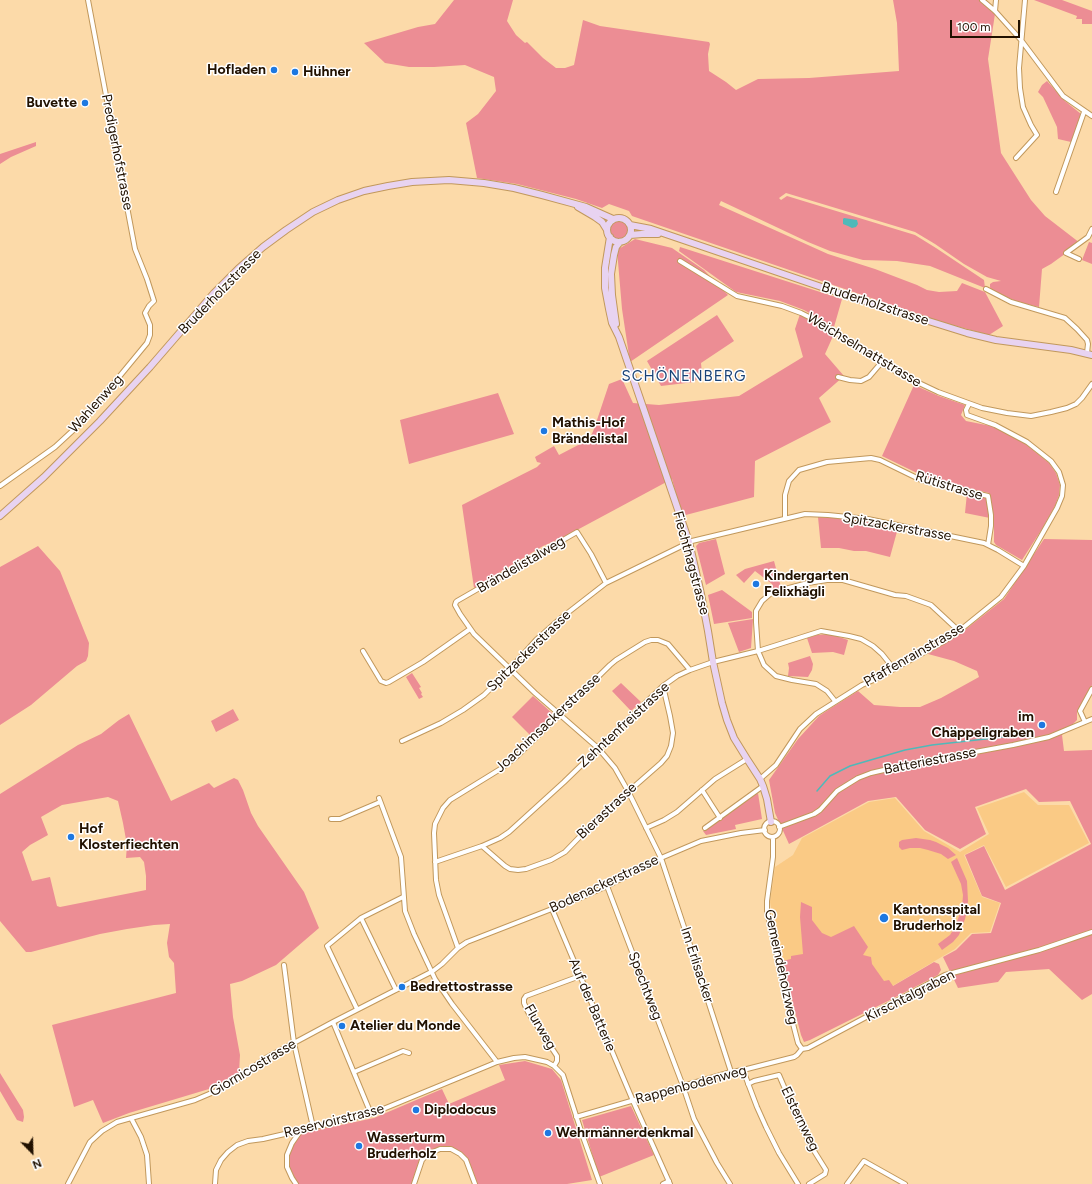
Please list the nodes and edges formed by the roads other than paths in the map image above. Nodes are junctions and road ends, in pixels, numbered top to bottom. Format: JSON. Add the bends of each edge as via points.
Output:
{"nodes":[{"id":1,"x":88,"y":0,"type":"edge"},
{"id":2,"x":982,"y":0,"type":"edge"},
{"id":3,"x":996,"y":0,"type":"edge"},
{"id":4,"x":1025,"y":0,"type":"edge"},
{"id":5,"x":995,"y":11,"type":"junction"},
{"id":6,"x":1021,"y":40,"type":"junction"},
{"id":7,"x":1084,"y":112,"type":"junction"},
{"id":8,"x":1092,"y":116,"type":"edge"},
{"id":9,"x":1016,"y":158,"type":"dead end"},
{"id":10,"x":1056,"y":192,"type":"dead end"},
{"id":11,"x":568,"y":202,"type":"junction"},
{"id":12,"x":613,"y":220,"type":"junction"},
{"id":13,"x":630,"y":225,"type":"junction"},
{"id":14,"x":1092,"y":229,"type":"edge"},
{"id":15,"x":607,"y":230,"type":"junction"},
{"id":16,"x":664,"y":234,"type":"junction"},
{"id":17,"x":630,"y":236,"type":"junction"},
{"id":18,"x":610,"y":237,"type":"junction"},
{"id":19,"x":620,"y":242,"type":"junction"},
{"id":20,"x":1079,"y":259,"type":"dead end"},
{"id":21,"x":680,"y":261,"type":"dead end"},
{"id":22,"x":986,"y":289,"type":"dead end"},
{"id":23,"x":154,"y":302,"type":"joint"},
{"id":24,"x":619,"y":337,"type":"junction"},
{"id":25,"x":1089,"y":354,"type":"edge"},
{"id":26,"x":882,"y":363,"type":"junction"},
{"id":27,"x":838,"y":377,"type":"dead end"},
{"id":28,"x":1092,"y":384,"type":"edge"},
{"id":29,"x":969,"y":404,"type":"junction"},
{"id":30,"x":0,"y":486,"type":"edge"},
{"id":31,"x":0,"y":516,"type":"edge"},
{"id":32,"x":785,"y":518,"type":"junction"},
{"id":33,"x":689,"y":542,"type":"junction"},
{"id":34,"x":988,"y":545,"type":"junction"},
{"id":35,"x":1024,"y":566,"type":"junction"},
{"id":36,"x":606,"y":583,"type":"junction"},
{"id":37,"x":456,"y":602,"type":"joint"},
{"id":38,"x":470,"y":629,"type":"junction"},
{"id":39,"x":959,"y":631,"type":"junction"},
{"id":40,"x":363,"y":651,"type":"dead end"},
{"id":41,"x":758,"y":651,"type":"junction"},
{"id":42,"x":713,"y":662,"type":"junction"},
{"id":43,"x":510,"y":669,"type":"junction"},
{"id":44,"x":894,"y":669,"type":"junction"},
{"id":45,"x":690,"y":670,"type":"junction"},
{"id":46,"x":663,"y":686,"type":"junction"},
{"id":47,"x":1092,"y":689,"type":"edge"},
{"id":48,"x":835,"y":702,"type":"junction"},
{"id":49,"x":559,"y":714,"type":"junction"},
{"id":50,"x":1092,"y":719,"type":"edge"},
{"id":51,"x":1085,"y":722,"type":"junction"},
{"id":52,"x":402,"y":741,"type":"dead end"},
{"id":53,"x":598,"y":748,"type":"junction"},
{"id":54,"x":747,"y":759,"type":"junction"},
{"id":55,"x":760,"y":779,"type":"junction"},
{"id":56,"x":763,"y":786,"type":"junction"},
{"id":57,"x":702,"y":790,"type":"junction"},
{"id":58,"x":628,"y":791,"type":"junction"},
{"id":59,"x":720,"y":818,"type":"junction"},
{"id":60,"x":331,"y":819,"type":"dead end"},
{"id":61,"x":771,"y":822,"type":"junction"},
{"id":62,"x":780,"y":827,"type":"junction"},
{"id":63,"x":646,"y":828,"type":"junction"},
{"id":64,"x":705,"y":828,"type":"dead end"},
{"id":65,"x":765,"y":830,"type":"junction"},
{"id":66,"x":773,"y":837,"type":"junction"},
{"id":67,"x":482,"y":846,"type":"junction"},
{"id":68,"x":660,"y":858,"type":"junction"},
{"id":69,"x":435,"y":862,"type":"junction"},
{"id":70,"x":607,"y":886,"type":"junction"},
{"id":71,"x":403,"y":897,"type":"junction"},
{"id":72,"x":552,"y":909,"type":"junction"},
{"id":73,"x":361,"y":918,"type":"junction"},
{"id":74,"x":1092,"y":932,"type":"edge"},
{"id":75,"x":458,"y":948,"type":"junction"},
{"id":76,"x":284,"y":965,"type":"dead end"},
{"id":77,"x":432,"y":971,"type":"junction"},
{"id":78,"x":580,"y":976,"type":"junction"},
{"id":79,"x":396,"y":990,"type":"junction"},
{"id":80,"x":357,"y":1009,"type":"junction"},
{"id":81,"x":333,"y":1022,"type":"junction"},
{"id":82,"x":294,"y":1043,"type":"junction"},
{"id":83,"x":802,"y":1049,"type":"junction"},
{"id":84,"x":409,"y":1053,"type":"dead end"},
{"id":85,"x":497,"y":1062,"type":"junction"},
{"id":86,"x":554,"y":1066,"type":"junction"},
{"id":87,"x":743,"y":1070,"type":"junction"},
{"id":88,"x":354,"y":1072,"type":"junction"},
{"id":89,"x":731,"y":1072,"type":"junction"},
{"id":90,"x":748,"y":1084,"type":"junction"},
{"id":91,"x":683,"y":1086,"type":"junction"},
{"id":92,"x":633,"y":1101,"type":"junction"},
{"id":93,"x":371,"y":1114,"type":"junction"},
{"id":94,"x":576,"y":1117,"type":"junction"},
{"id":95,"x":132,"y":1118,"type":"junction"},
{"id":96,"x":313,"y":1128,"type":"junction"},
{"id":97,"x":301,"y":1130,"type":"junction"},
{"id":98,"x":670,"y":1182,"type":"edge"},
{"id":99,"x":68,"y":1184,"type":"edge"},
{"id":100,"x":149,"y":1184,"type":"edge"},
{"id":101,"x":215,"y":1184,"type":"edge"},
{"id":102,"x":296,"y":1184,"type":"edge"},
{"id":103,"x":414,"y":1184,"type":"edge"},
{"id":104,"x":475,"y":1184,"type":"edge"},
{"id":105,"x":600,"y":1184,"type":"edge"},
{"id":106,"x":663,"y":1184,"type":"edge"},
{"id":107,"x":730,"y":1184,"type":"edge"},
{"id":108,"x":798,"y":1184,"type":"edge"},
{"id":109,"x":809,"y":1184,"type":"edge"},
{"id":110,"x":847,"y":1184,"type":"edge"},
{"id":111,"x":905,"y":1184,"type":"edge"}],
"edges":[{"from":1,"to":23,"type":"street","name":"Predigerhofstrasse","via":[[135,249]]},
{"from":2,"to":5,"type":"street"},
{"from":3,"to":5,"type":"street"},
{"from":4,"to":6,"type":"street"},
{"from":5,"to":6,"type":"street"},
{"from":6,"to":7,"type":"street","via":[[1063,96]]},
{"from":6,"to":9,"type":"street","via":[[1020,88],[1024,107],[1037,135]]},
{"from":7,"to":8,"type":"street"},
{"from":7,"to":10,"type":"street"},
{"from":11,"to":12,"type":"main road","name":"Bruderholzstrasse","via":[[586,207]]},
{"from":11,"to":15,"type":"main road","name":"Bruderholzstrasse","via":[[602,222]]},
{"from":11,"to":31,"type":"main road","name":"Bruderholzstrasse","via":[[484,183],[432,180],[364,191],[313,212],[263,247],[238,269],[100,421],[44,477]]},
{"from":12,"to":13,"type":"main road","name":"Bruderholzstrasse","via":[[622,218]]},
{"from":12,"to":15,"type":"main road"},
{"from":13,"to":16,"type":"main road","name":"Bruderholzstrasse"},
{"from":13,"to":17,"type":"main road"},
{"from":14,"to":20,"type":"street","via":[[1088,237],[1066,253]]},
{"from":15,"to":18,"type":"main road","name":"Bruderholzstrasse"},
{"from":16,"to":17,"type":"main road","name":"Bruderholzstrasse"},
{"from":16,"to":25,"type":"main road","name":"Bruderholzstrasse","via":[[967,334]]},
{"from":17,"to":19,"type":"main road","name":"Bruderholzstrasse"},
{"from":18,"to":19,"type":"main road"},
{"from":18,"to":24,"type":"main road","name":"Fiechthagstrasse","via":[[605,288],[612,323]]},
{"from":19,"to":24,"type":"main road","name":"Fiechthagstrasse","via":[[616,247],[611,274]]},
{"from":21,"to":26,"type":"street","name":"Weichselmattstrasse","via":[[737,296],[782,306],[823,324]]},
{"from":22,"to":25,"type":"street","via":[[1011,302],[1064,318],[1087,340]]},
{"from":23,"to":30,"type":"street","name":"Wahlenweg","via":[[145,313],[150,325],[148,344],[90,414],[55,447]]},
{"from":24,"to":33,"type":"main road","name":"Fiechthagstrasse"},
{"from":26,"to":27,"type":"street","via":[[869,377],[861,381]]},
{"from":26,"to":29,"type":"street","name":"Weichselmattstrasse","via":[[911,380]]},
{"from":28,"to":29,"type":"street","name":"Weichselmattstrasse","via":[[1076,404],[1031,416]]},
{"from":29,"to":35,"type":"street","name":"Pfaffenrainstrasse","via":[[967,415],[995,425],[1027,442],[1051,461],[1059,472],[1063,485],[1062,496]]},
{"from":32,"to":33,"type":"street","name":"Spitzackerstrasse"},
{"from":32,"to":34,"type":"street","name":"Spitzackerstrasse","via":[[805,514],[868,519]]},
{"from":32,"to":34,"type":"street","name":"Rütistrasse","via":[[785,495],[789,481],[799,470],[827,462],[871,458],[921,480],[988,496],[991,526]]},
{"from":33,"to":36,"type":"street","name":"Spitzackerstrasse"},
{"from":33,"to":42,"type":"main road","name":"Fiechthagstrasse","via":[[702,594]]},
{"from":34,"to":35,"type":"street","name":"Spitzackerstrasse"},
{"from":35,"to":39,"type":"street","name":"Pfaffenrainstrasse","via":[[1001,597]]},
{"from":36,"to":37,"type":"street","name":"Brändelistalweg","via":[[577,532]]},
{"from":36,"to":43,"type":"street","name":"Spitzackerstrasse","via":[[536,640]]},
{"from":37,"to":38,"type":"street","name":"Im Erlisacker","via":[[456,608]]},
{"from":38,"to":40,"type":"street","via":[[389,682],[381,681]]},
{"from":38,"to":43,"type":"street","name":"Im Erlisacker"},
{"from":39,"to":41,"type":"street","via":[[931,605],[857,583],[827,580],[785,589],[770,594],[762,601],[756,612]]},
{"from":39,"to":44,"type":"street","name":"Pfaffenrainstrasse"},
{"from":41,"to":42,"type":"street","name":"Zehntenfreistrasse"},
{"from":41,"to":44,"type":"street","name":"Zehntenfreistrasse","via":[[822,631],[861,639],[882,654]]},
{"from":41,"to":48,"type":"street","via":[[764,665],[776,676],[816,684]]},
{"from":42,"to":45,"type":"street","name":"Zehntenfreistrasse"},
{"from":42,"to":54,"type":"main road","name":"Fiechthagstrasse","via":[[727,720]]},
{"from":43,"to":49,"type":"street","name":"Im Erlisacker"},
{"from":43,"to":52,"type":"street","name":"Spitzackerstrasse","via":[[484,695],[463,710]]},
{"from":44,"to":48,"type":"street","name":"Pfaffenrainstrasse"},
{"from":45,"to":46,"type":"street","name":"Zehntenfreistrasse"},
{"from":45,"to":49,"type":"street","name":"Joachimsackerstrasse","via":[[668,644],[658,640],[645,642],[616,660]]},
{"from":46,"to":53,"type":"street","name":"Zehntenfreistrasse"},
{"from":46,"to":58,"type":"street","name":"Bierastrasse","via":[[673,733],[671,746],[661,763]]},
{"from":47,"to":51,"type":"street","via":[[1080,711]]},
{"from":48,"to":55,"type":"street","name":"Pfaffenrainstrasse","via":[[816,714],[800,729],[776,765]]},
{"from":49,"to":53,"type":"street","name":"Im Erlisacker"},
{"from":49,"to":69,"type":"street","name":"Joachimsackerstrasse","via":[[507,764],[450,800],[442,808],[435,824]]},
{"from":50,"to":51,"type":"street","name":"Batteriestrasse"},
{"from":51,"to":62,"type":"street","name":"Batteriestrasse","via":[[1049,737],[871,773],[837,791],[814,814]]},
{"from":53,"to":58,"type":"street","name":"Im Erlisacker","via":[[615,768]]},
{"from":53,"to":67,"type":"street","name":"Zehntenfreistrasse","via":[[509,832]]},
{"from":54,"to":55,"type":"main road","name":"Fiechthagstrasse"},
{"from":54,"to":57,"type":"street"},
{"from":55,"to":56,"type":"main road","name":"Fiechthagstrasse"},
{"from":56,"to":59,"type":"street"},
{"from":56,"to":61,"type":"main road","name":"Fiechthagstrasse"},
{"from":57,"to":59,"type":"street"},
{"from":57,"to":63,"type":"street","via":[[677,812]]},
{"from":58,"to":63,"type":"street","name":"Im Erlisacker"},
{"from":58,"to":67,"type":"street","name":"Bierastrasse","via":[[565,852],[526,870],[510,869]]},
{"from":59,"to":64,"type":"street"},
{"from":60,"to":71,"type":"street","via":[[340,819],[379,800],[401,857]]},
{"from":61,"to":62,"type":"street"},
{"from":61,"to":65,"type":"street","via":[[765,826]]},
{"from":62,"to":66,"type":"street","via":[[777,835]]},
{"from":63,"to":68,"type":"street","name":"Im Erlisacker"},
{"from":65,"to":66,"type":"street","via":[[766,834]]},
{"from":65,"to":68,"type":"street","name":"Bodenackerstrasse","via":[[701,841]]},
{"from":66,"to":83,"type":"street","name":"Gemeindeholzweg","via":[[766,911],[784,990],[798,1043]]},
{"from":67,"to":69,"type":"street","name":"Zehntenfreistrasse"},
{"from":68,"to":70,"type":"street","name":"Bodenackerstrasse"},
{"from":68,"to":89,"type":"street","name":"Im Erlisacker"},
{"from":69,"to":75,"type":"street","name":"Joachimsackerstrasse","via":[[439,895]]},
{"from":70,"to":72,"type":"street","name":"Bodenackerstrasse"},
{"from":70,"to":91,"type":"street","name":"Spechtweg"},
{"from":71,"to":73,"type":"street"},
{"from":71,"to":77,"type":"street","via":[[404,911]]},
{"from":72,"to":75,"type":"street","name":"Bodenackerstrasse"},
{"from":72,"to":78,"type":"street","name":"Auf der Batterie"},
{"from":73,"to":79,"type":"street"},
{"from":73,"to":80,"type":"street","via":[[327,946]]},
{"from":74,"to":83,"type":"street","name":"Kirschtalgraben","via":[[1039,950],[945,975]]},
{"from":75,"to":77,"type":"street","name":"Bodenackerstrasse"},
{"from":76,"to":82,"type":"street"},
{"from":77,"to":79,"type":"street","name":"Giornicostrasse"},
{"from":77,"to":85,"type":"street","via":[[452,1004]]},
{"from":78,"to":86,"type":"street","name":"Flurweg","via":[[526,996],[524,999],[528,1012],[557,1056]]},
{"from":78,"to":92,"type":"street","name":"Auf der Batterie"},
{"from":79,"to":80,"type":"street","name":"Giornicostrasse"},
{"from":80,"to":81,"type":"street","name":"Giornicostrasse"},
{"from":81,"to":82,"type":"street","name":"Giornicostrasse"},
{"from":81,"to":88,"type":"street"},
{"from":82,"to":95,"type":"street","name":"Giornicostrasse","via":[[216,1091],[195,1100]]},
{"from":82,"to":96,"type":"street"},
{"from":83,"to":87,"type":"street","name":"Rappenbodenweg","via":[[794,1057]]},
{"from":84,"to":88,"type":"street","via":[[403,1051]]},
{"from":85,"to":86,"type":"street","name":"Reservoirstrasse","via":[[525,1057]]},
{"from":85,"to":93,"type":"street","name":"Reservoirstrasse"},
{"from":86,"to":94,"type":"street","via":[[563,1075]]},
{"from":87,"to":89,"type":"street","name":"Rappenbodenweg"},
{"from":87,"to":90,"type":"street"},
{"from":88,"to":93,"type":"street"},
{"from":89,"to":91,"type":"street","name":"Rappenbodenweg"},
{"from":90,"to":108,"type":"street","via":[[766,1127]]},
{"from":90,"to":109,"type":"street","name":"Elsternweg","via":[[779,1075],[801,1126],[826,1170],[825,1174]]},
{"from":91,"to":92,"type":"street","name":"Rappenbodenweg"},
{"from":91,"to":107,"type":"street","name":"Spechtweg","via":[[694,1119]]},
{"from":92,"to":94,"type":"street","name":"Rappenbodenweg"},
{"from":92,"to":98,"type":"street","name":"Auf der Batterie"},
{"from":93,"to":96,"type":"street","name":"Reservoirstrasse"},
{"from":94,"to":105,"type":"street"},
{"from":95,"to":99,"type":"street","name":"Giornicostrasse","via":[[117,1122],[90,1142]]},
{"from":95,"to":100,"type":"street","via":[[142,1137],[147,1155]]},
{"from":96,"to":97,"type":"street","name":"Reservoirstrasse"},
{"from":97,"to":101,"type":"street","name":"Reservoirstrasse","via":[[238,1145],[221,1160],[216,1170]]},
{"from":97,"to":102,"type":"street","via":[[287,1155],[287,1167]]},
{"from":98,"to":106,"type":"street"},
{"from":103,"to":104,"type":"street","via":[[422,1160],[440,1148],[451,1149],[466,1160]]},
{"from":110,"to":111,"type":"street","via":[[864,1161]]}]}
